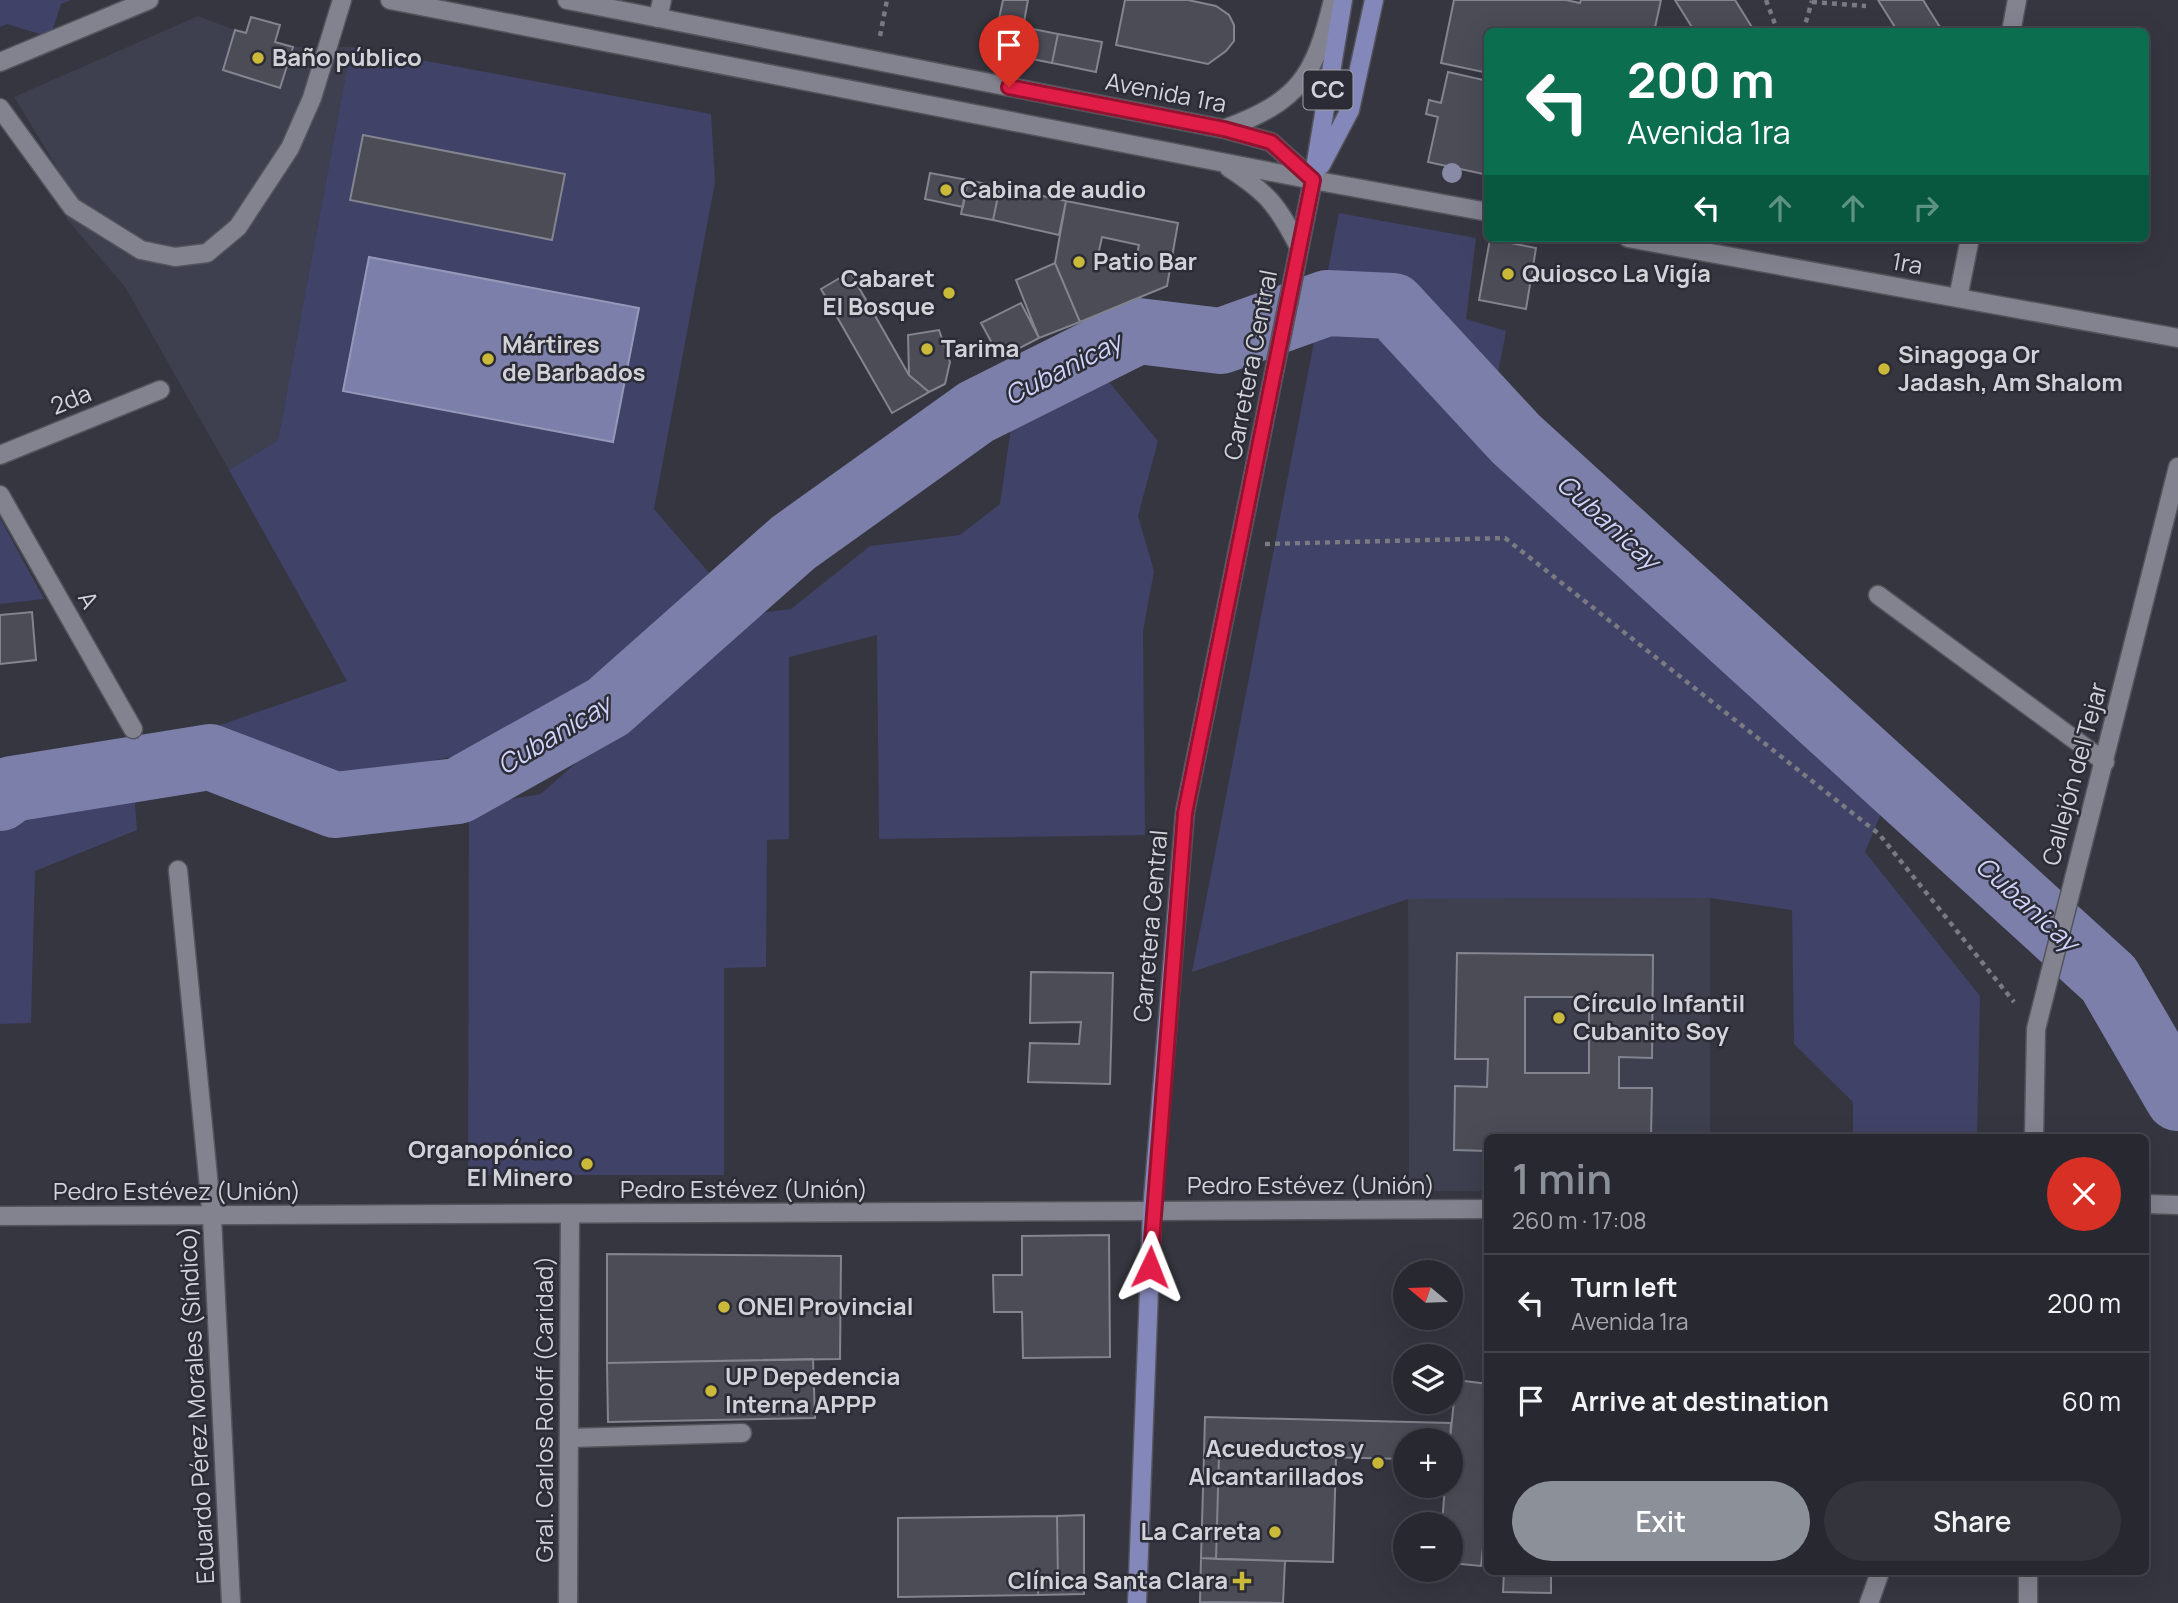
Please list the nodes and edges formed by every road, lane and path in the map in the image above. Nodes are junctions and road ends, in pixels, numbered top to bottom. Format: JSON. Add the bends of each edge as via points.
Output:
{"nodes":[{"id":1,"x":149,"y":0,"type":"edge"},
{"id":2,"x":342,"y":0,"type":"edge"},
{"id":3,"x":390,"y":0,"type":"edge"},
{"id":4,"x":567,"y":0,"type":"edge"},
{"id":5,"x":1333,"y":0,"type":"edge"},
{"id":6,"x":1343,"y":0,"type":"edge"},
{"id":7,"x":1374,"y":0,"type":"edge"},
{"id":8,"x":1766,"y":0,"type":"edge"},
{"id":9,"x":2017,"y":0,"type":"edge"},
{"id":10,"x":1812,"y":1,"type":"edge"},
{"id":11,"x":1866,"y":6,"type":"dead end"},
{"id":12,"x":660,"y":9,"type":"edge"},
{"id":13,"x":1776,"y":28,"type":"edge"},
{"id":14,"x":1804,"y":28,"type":"edge"},
{"id":15,"x":2012,"y":28,"type":"edge"},
{"id":16,"x":0,"y":62,"type":"edge"},
{"id":17,"x":0,"y":108,"type":"edge"},
{"id":18,"x":1224,"y":129,"type":"junction"},
{"id":19,"x":1220,"y":162,"type":"junction"},
{"id":20,"x":1313,"y":180,"type":"junction"},
{"id":21,"x":1484,"y":211,"type":"edge"},
{"id":22,"x":1650,"y":242,"type":"edge"},
{"id":23,"x":1969,"y":242,"type":"edge"},
{"id":24,"x":1299,"y":247,"type":"junction"},
{"id":25,"x":1958,"y":298,"type":"junction"},
{"id":26,"x":2178,"y":338,"type":"edge"},
{"id":27,"x":160,"y":390,"type":"dead end"},
{"id":28,"x":0,"y":455,"type":"edge"},
{"id":29,"x":2178,"y":467,"type":"edge"},
{"id":30,"x":0,"y":495,"type":"edge"},
{"id":31,"x":1240,"y":544,"type":"junction"},
{"id":32,"x":1878,"y":595,"type":"dead end"},
{"id":33,"x":133,"y":729,"type":"dead end"},
{"id":34,"x":2105,"y":762,"type":"junction"},
{"id":35,"x":178,"y":870,"type":"dead end"},
{"id":36,"x":2036,"y":1029,"type":"junction"},
{"id":37,"x":2034,"y":1134,"type":"edge"},
{"id":38,"x":2149,"y":1205,"type":"edge"},
{"id":39,"x":2178,"y":1205,"type":"edge"},
{"id":40,"x":1484,"y":1209,"type":"edge"},
{"id":41,"x":1152,"y":1212,"type":"junction"},
{"id":42,"x":570,"y":1215,"type":"junction"},
{"id":43,"x":0,"y":1216,"type":"edge"},
{"id":44,"x":212,"y":1218,"type":"junction"},
{"id":45,"x":742,"y":1433,"type":"dead end"},
{"id":46,"x":569,"y":1438,"type":"junction"},
{"id":47,"x":1879,"y":1575,"type":"edge"},
{"id":48,"x":2028,"y":1575,"type":"edge"},
{"id":49,"x":231,"y":1603,"type":"edge"},
{"id":50,"x":568,"y":1603,"type":"edge"},
{"id":51,"x":1137,"y":1603,"type":"edge"},
{"id":52,"x":1869,"y":1603,"type":"edge"},
{"id":53,"x":2028,"y":1603,"type":"edge"}],
"edges":[{"from":1,"to":16,"type":"street"},
{"from":2,"to":17,"type":"street","via":[[312,98],[290,148],[239,227],[207,253],[175,257],[141,250],[72,207]]},
{"from":3,"to":19,"type":"street"},
{"from":4,"to":12,"type":"street","name":"Avenida 1ra"},
{"from":5,"to":18,"type":"street","via":[[1313,62],[1290,96],[1265,113]]},
{"from":6,"to":20,"type":"main road","name":"Carretera Central","number":"CC"},
{"from":7,"to":20,"type":"main road","name":"Carretera Central","number":"CC","via":[[1350,110]]},
{"from":8,"to":13,"type":"path"},
{"from":9,"to":15,"type":"street"},
{"from":10,"to":11,"type":"path"},
{"from":10,"to":14,"type":"path"},
{"from":12,"to":18,"type":"street","name":"Avenida 1ra"},
{"from":18,"to":20,"type":"street","name":"Avenida 1ra","via":[[1271,142]]},
{"from":19,"to":20,"type":"street"},
{"from":19,"to":24,"type":"street","via":[[1258,187],[1279,208]]},
{"from":20,"to":21,"type":"street"},
{"from":20,"to":24,"type":"main road","name":"Carretera Central","number":"CC"},
{"from":22,"to":25,"type":"street","name":"1ra"},
{"from":23,"to":25,"type":"street"},
{"from":24,"to":31,"type":"main road","name":"Carretera Central","number":"CC"},
{"from":25,"to":26,"type":"street","name":"1ra"},
{"from":27,"to":28,"type":"street","name":"2da"},
{"from":29,"to":34,"type":"street","name":"Callejón del Tejar"},
{"from":30,"to":33,"type":"street","name":"A"},
{"from":31,"to":36,"type":"path","via":[[1506,538],[1879,834]]},
{"from":31,"to":41,"type":"main road","name":"Carretera Central","number":"CC","via":[[1185,813]]},
{"from":32,"to":34,"type":"street"},
{"from":34,"to":36,"type":"street","name":"Callejón del Tejar"},
{"from":35,"to":44,"type":"street","name":"Eduardo Pérez Morales (Síndico)"},
{"from":36,"to":37,"type":"street","name":"Callejón del Tejar"},
{"from":38,"to":39,"type":"street"},
{"from":40,"to":41,"type":"street","name":"Pedro Estévez (Unión)"},
{"from":41,"to":42,"type":"street","name":"Pedro Estévez (Unión)"},
{"from":41,"to":51,"type":"main road","name":"Carretera Central","number":"CC"},
{"from":42,"to":44,"type":"street","name":"Pedro Estévez (Unión)"},
{"from":42,"to":46,"type":"street","name":"Gral. Carlos Roloff (Caridad)"},
{"from":43,"to":44,"type":"street","name":"Pedro Estévez (Unión)"},
{"from":44,"to":49,"type":"street","name":"Eduardo Pérez Morales (Síndico)"},
{"from":45,"to":46,"type":"street"},
{"from":46,"to":50,"type":"street","name":"Gral. Carlos Roloff (Caridad)"},
{"from":47,"to":52,"type":"street"},
{"from":48,"to":53,"type":"street"}]}
